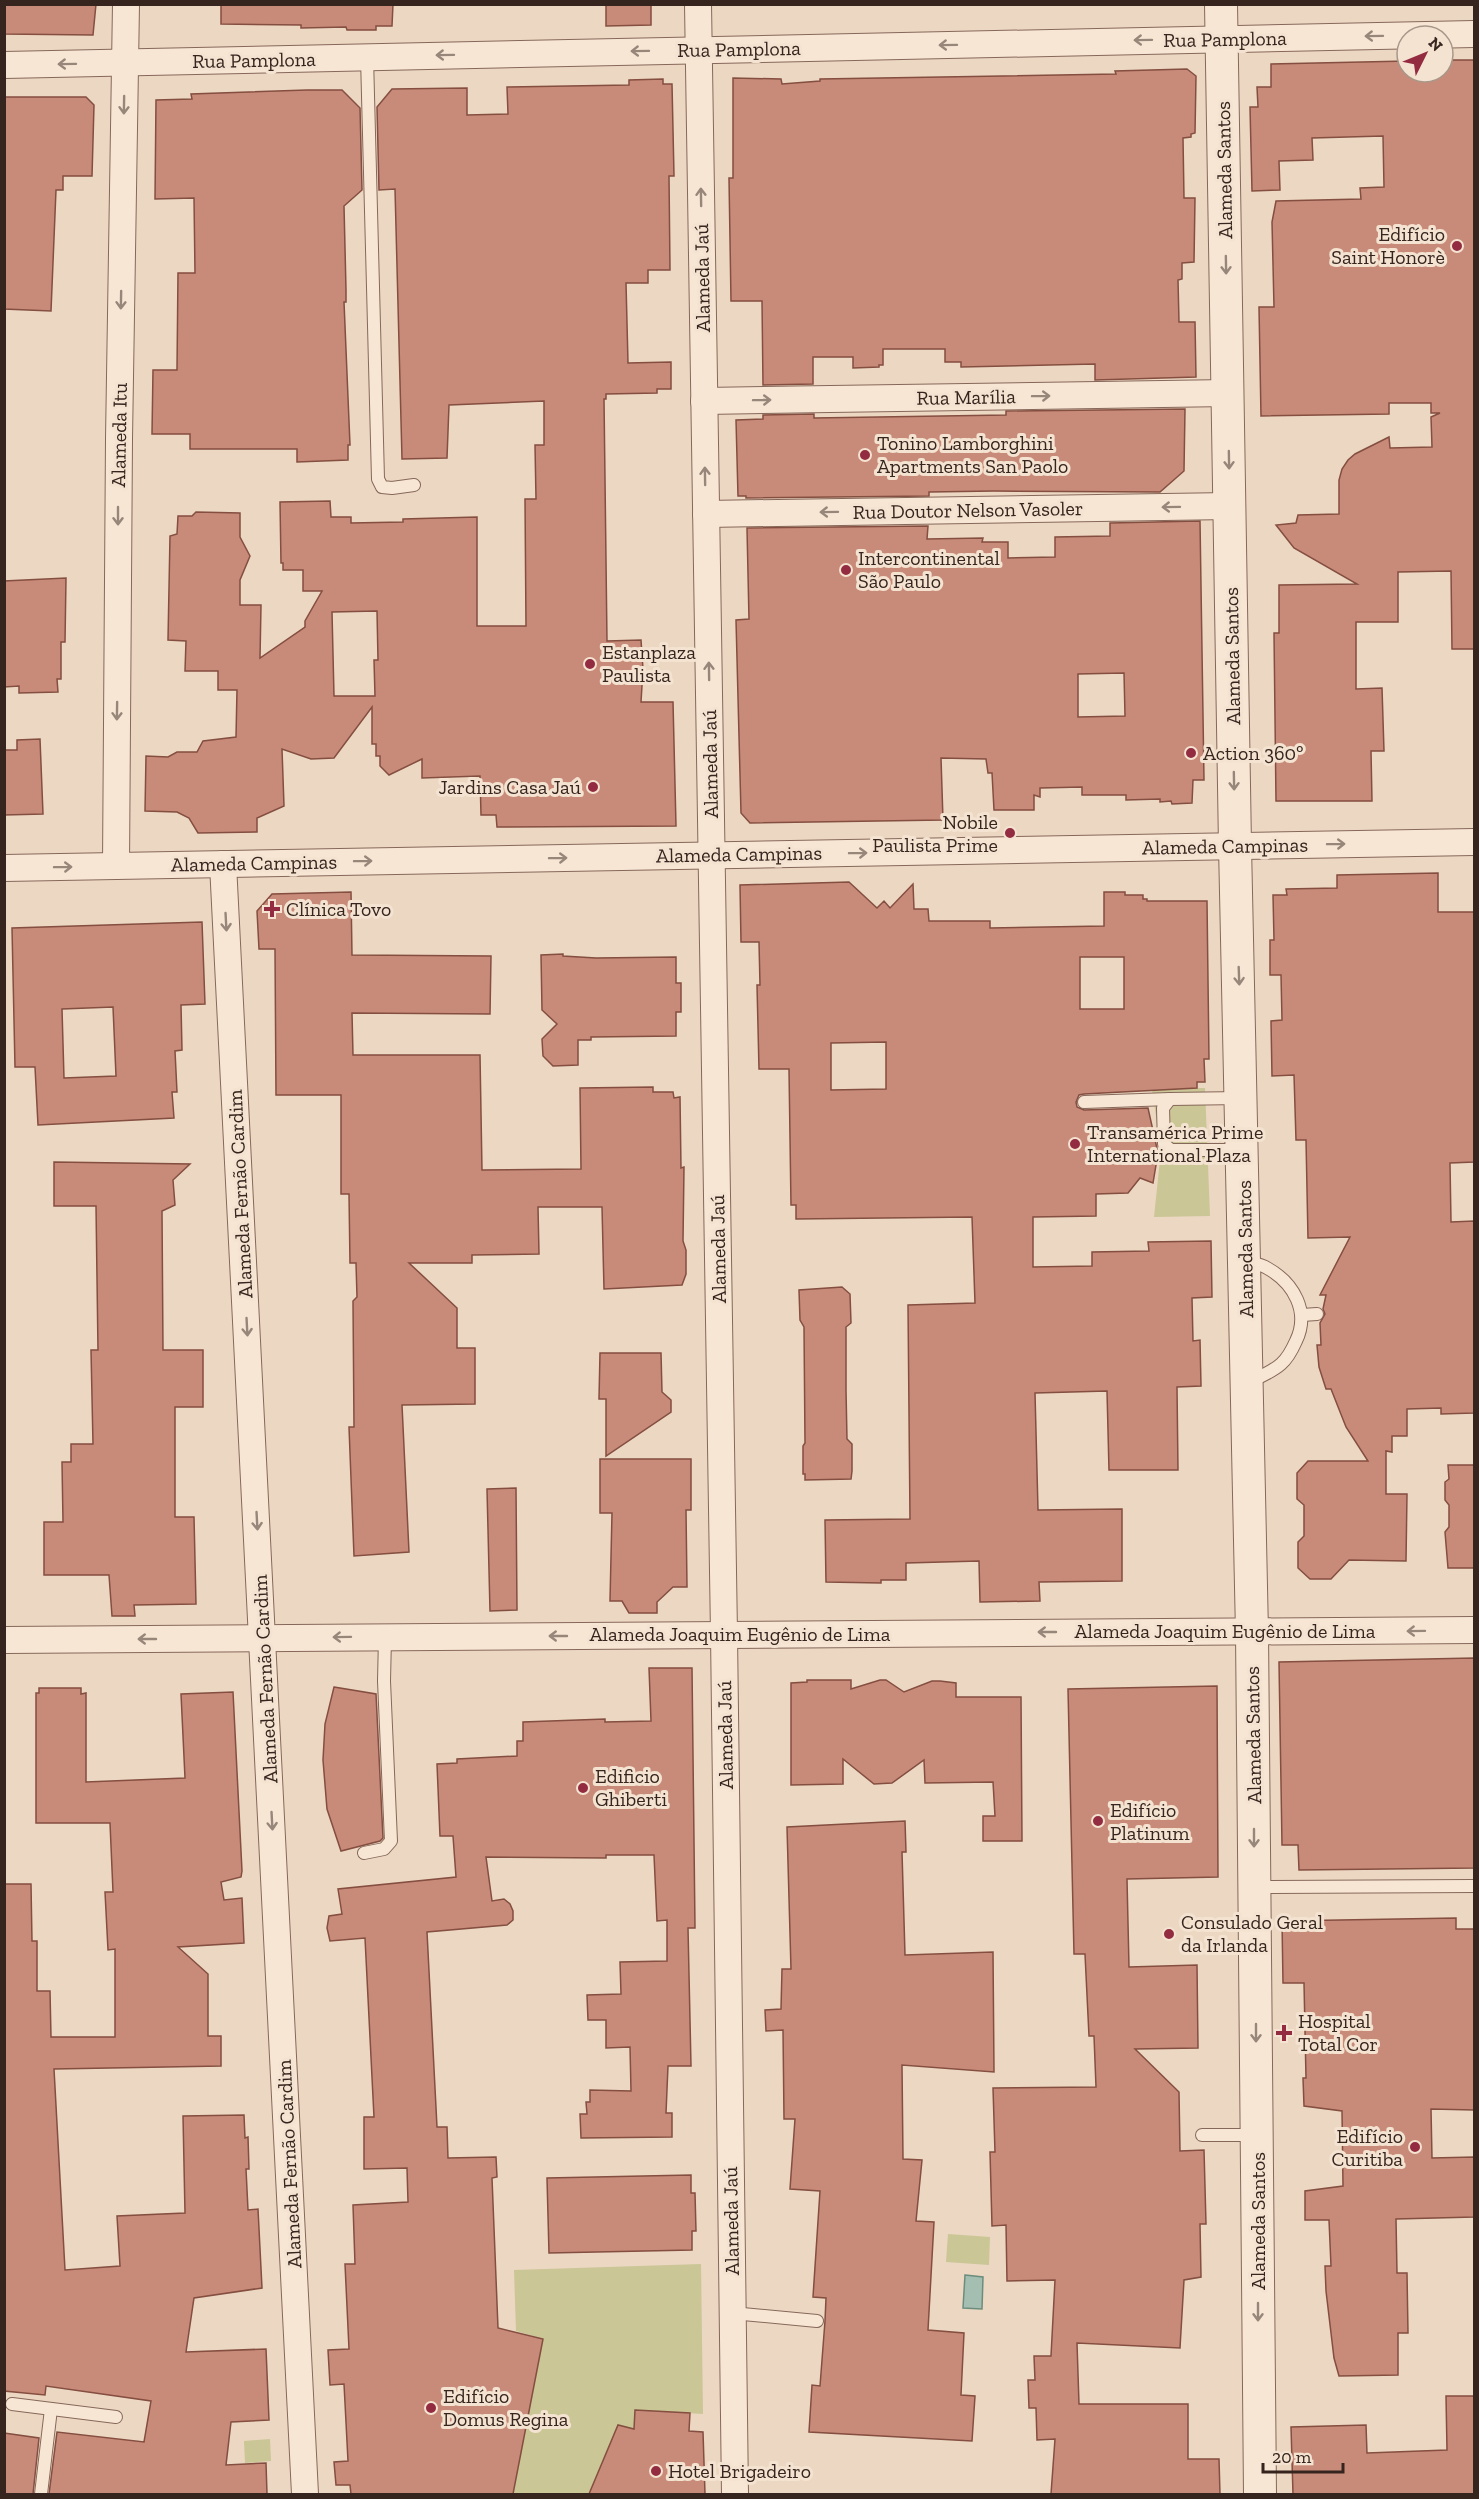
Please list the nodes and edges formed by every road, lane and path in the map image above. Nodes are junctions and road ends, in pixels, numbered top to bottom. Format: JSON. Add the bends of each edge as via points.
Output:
{"nodes":[{"id":1,"x":126,"y":4,"type":"edge"},
{"id":2,"x":698,"y":4,"type":"edge"},
{"id":3,"x":1221,"y":4,"type":"edge"},
{"id":4,"x":1474,"y":34,"type":"edge"},
{"id":5,"x":1222,"y":39,"type":"junction"},
{"id":6,"x":699,"y":50,"type":"junction"},
{"id":7,"x":367,"y":57,"type":"junction"},
{"id":8,"x":125,"y":63,"type":"junction"},
{"id":9,"x":4,"y":65,"type":"edge"},
{"id":10,"x":1228,"y":393,"type":"junction"},
{"id":11,"x":704,"y":401,"type":"junction"},
{"id":12,"x":414,"y":484,"type":"dead end"},
{"id":13,"x":1230,"y":506,"type":"junction"},
{"id":14,"x":706,"y":514,"type":"junction"},
{"id":15,"x":1474,"y":842,"type":"edge"},
{"id":16,"x":1235,"y":846,"type":"junction"},
{"id":17,"x":711,"y":855,"type":"junction"},
{"id":18,"x":223,"y":864,"type":"junction"},
{"id":19,"x":116,"y":866,"type":"junction"},
{"id":20,"x":4,"y":868,"type":"edge"},
{"id":21,"x":1242,"y":1098,"type":"junction"},
{"id":22,"x":1170,"y":1099,"type":"junction"},
{"id":23,"x":1084,"y":1102,"type":"dead end"},
{"id":24,"x":1243,"y":1150,"type":"junction"},
{"id":25,"x":1245,"y":1261,"type":"junction"},
{"id":26,"x":1317,"y":1314,"type":"dead end"},
{"id":27,"x":1302,"y":1315,"type":"junction"},
{"id":28,"x":1248,"y":1382,"type":"junction"},
{"id":29,"x":1474,"y":1630,"type":"edge"},
{"id":30,"x":1252,"y":1633,"type":"junction"},
{"id":31,"x":724,"y":1634,"type":"junction"},
{"id":32,"x":385,"y":1637,"type":"junction"},
{"id":33,"x":263,"y":1638,"type":"junction"},
{"id":34,"x":4,"y":1640,"type":"edge"},
{"id":35,"x":364,"y":1853,"type":"dead end"},
{"id":36,"x":1474,"y":1886,"type":"edge"},
{"id":37,"x":1255,"y":1887,"type":"junction"},
{"id":38,"x":1203,"y":2135,"type":"dead end"},
{"id":39,"x":1257,"y":2135,"type":"junction"},
{"id":40,"x":732,"y":2313,"type":"junction"},
{"id":41,"x":817,"y":2320,"type":"dead end"},
{"id":42,"x":12,"y":2404,"type":"dead end"},
{"id":43,"x":51,"y":2409,"type":"junction"},
{"id":44,"x":116,"y":2417,"type":"dead end"},
{"id":45,"x":41,"y":2494,"type":"edge"},
{"id":46,"x":305,"y":2494,"type":"edge"},
{"id":47,"x":735,"y":2494,"type":"edge"},
{"id":48,"x":1260,"y":2494,"type":"edge"}],
"edges":[{"from":1,"to":8,"type":"street","name":"Alameda Itu"},
{"from":2,"to":6,"type":"street","name":"Alameda Jaú"},
{"from":3,"to":5,"type":"street","name":"Alameda Santos"},
{"from":4,"to":5,"type":"street","name":"Rua Pamplona","one_way":true},
{"from":5,"to":6,"type":"street","name":"Rua Pamplona","one_way":true},
{"from":5,"to":10,"type":"street","name":"Alameda Santos","one_way":true},
{"from":6,"to":7,"type":"street","name":"Rua Pamplona","one_way":true},
{"from":11,"to":6,"type":"street","name":"Alameda Jaú","one_way":true},
{"from":7,"to":8,"type":"street","name":"Rua Pamplona"},
{"from":7,"to":12,"type":"lane","via":[[378,479],[382,486],[392,488]]},
{"from":8,"to":9,"type":"street","name":"Rua Pamplona","one_way":true},
{"from":8,"to":19,"type":"street","name":"Alameda Itu","one_way":true},
{"from":11,"to":10,"type":"street","name":"Rua Marília","one_way":true},
{"from":10,"to":13,"type":"street","name":"Alameda Santos","one_way":true},
{"from":14,"to":11,"type":"street","name":"Alameda Jaú","one_way":true},
{"from":13,"to":14,"type":"street","name":"Rua Doutor Nelson Vasoler","one_way":true},
{"from":13,"to":16,"type":"street","name":"Alameda Santos","one_way":true},
{"from":17,"to":14,"type":"street","name":"Alameda Jaú","one_way":true},
{"from":16,"to":15,"type":"street","name":"Alameda Campinas","one_way":true},
{"from":17,"to":16,"type":"street","name":"Alameda Campinas","one_way":true},
{"from":16,"to":21,"type":"street","name":"Alameda Santos","one_way":true},
{"from":18,"to":17,"type":"street","name":"Alameda Campinas","one_way":true},
{"from":17,"to":31,"type":"street","name":"Alameda Jaú"},
{"from":18,"to":19,"type":"street","name":"Alameda Campinas"},
{"from":18,"to":33,"type":"street","name":"Alameda Fernão Cardim","one_way":true},
{"from":20,"to":19,"type":"street","name":"Alameda Campinas","one_way":true},
{"from":21,"to":22,"type":"lane"},
{"from":21,"to":24,"type":"street","name":"Alameda Santos"},
{"from":22,"to":23,"type":"lane"},
{"from":22,"to":24,"type":"lane","via":[[1162,1108],[1164,1144],[1171,1150]]},
{"from":24,"to":25,"type":"street","name":"Alameda Santos"},
{"from":25,"to":27,"type":"lane","via":[[1267,1267],[1288,1286],[1300,1303]]},
{"from":25,"to":28,"type":"street","name":"Alameda Santos"},
{"from":26,"to":27,"type":"lane"},
{"from":27,"to":28,"type":"lane","via":[[1300,1332],[1289,1356]]},
{"from":28,"to":30,"type":"street","name":"Alameda Santos"},
{"from":29,"to":30,"type":"street","name":"Alameda Joaquim Eugênio de Lima","one_way":true},
{"from":30,"to":31,"type":"street","name":"Alameda Joaquim Eugênio de Lima","one_way":true,"via":[[1210,1630]]},
{"from":30,"to":37,"type":"street","name":"Alameda Santos","one_way":true},
{"from":31,"to":32,"type":"street","name":"Alameda Joaquim Eugênio de Lima","one_way":true},
{"from":31,"to":40,"type":"street","name":"Alameda Jaú"},
{"from":32,"to":33,"type":"street","name":"Alameda Joaquim Eugênio de Lima","one_way":true},
{"from":32,"to":35,"type":"lane","via":[[391,1841],[384,1849]]},
{"from":33,"to":34,"type":"street","name":"Alameda Joaquim Eugênio de Lima","one_way":true},
{"from":33,"to":46,"type":"street","name":"Alameda Fernão Cardim","one_way":true},
{"from":36,"to":37,"type":"lane"},
{"from":37,"to":39,"type":"street","name":"Alameda Santos","one_way":true},
{"from":38,"to":39,"type":"lane"},
{"from":39,"to":48,"type":"street","name":"Alameda Santos","one_way":true},
{"from":40,"to":41,"type":"lane"},
{"from":40,"to":47,"type":"street","name":"Alameda Jaú"},
{"from":42,"to":43,"type":"lane"},
{"from":43,"to":44,"type":"lane"},
{"from":43,"to":45,"type":"lane"}]}
